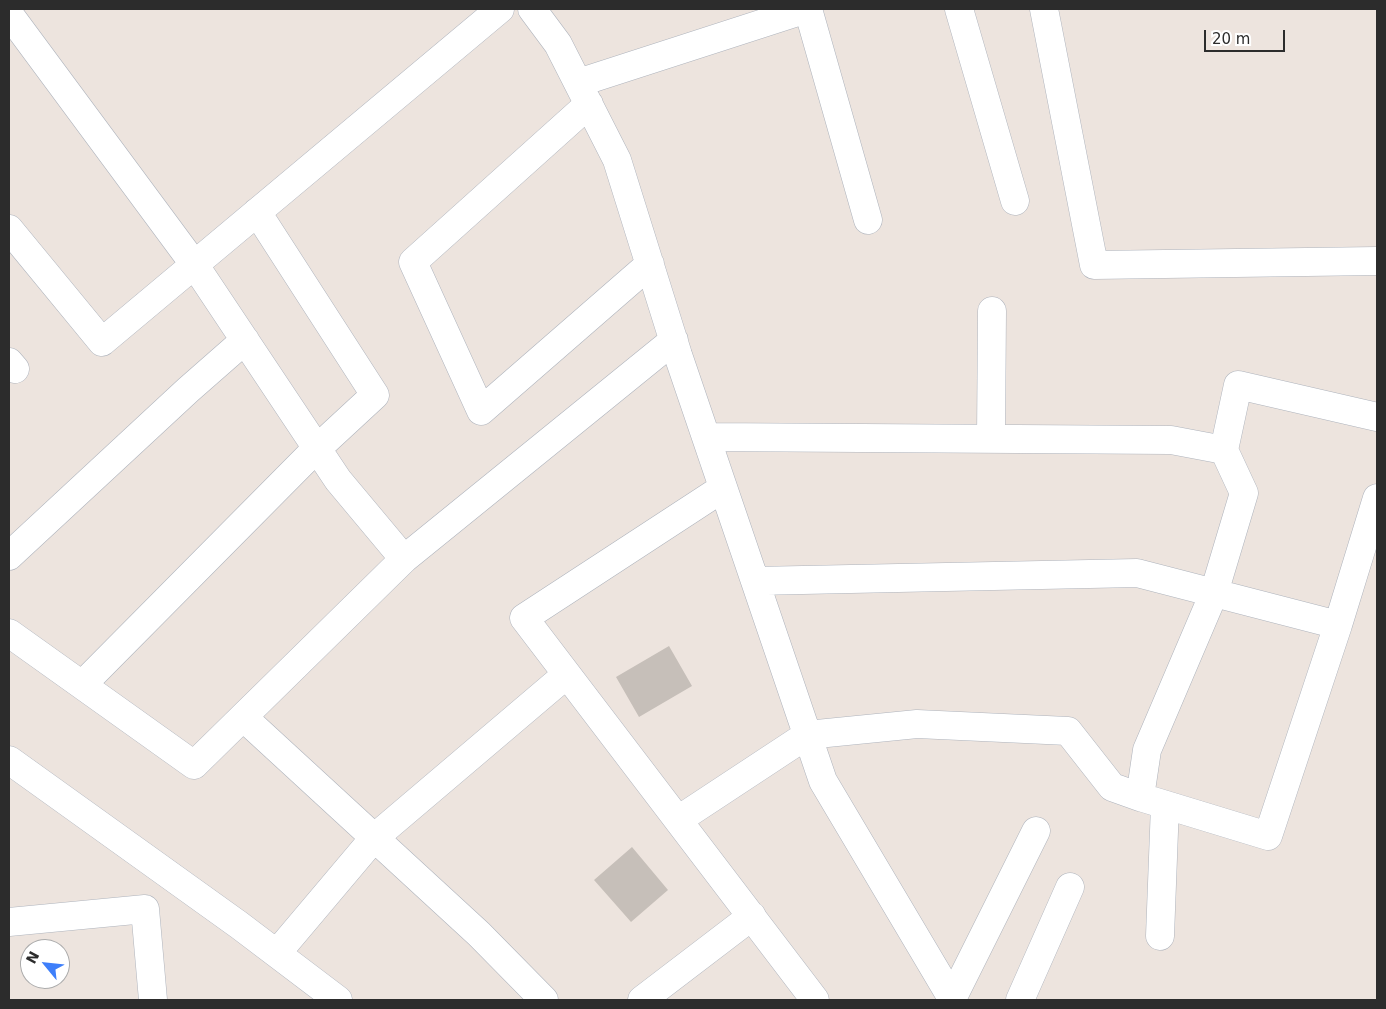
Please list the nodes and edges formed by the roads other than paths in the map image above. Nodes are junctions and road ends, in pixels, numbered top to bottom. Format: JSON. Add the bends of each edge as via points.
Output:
{"nodes":[{"id":1,"x":500,"y":9,"type":"edge"},
{"id":2,"x":532,"y":9,"type":"edge"},
{"id":3,"x":808,"y":9,"type":"edge"},
{"id":4,"x":959,"y":9,"type":"edge"},
{"id":5,"x":1044,"y":9,"type":"edge"},
{"id":6,"x":9,"y":14,"type":"edge"},
{"id":7,"x":583,"y":94,"type":"junction"},
{"id":8,"x":1015,"y":201,"type":"dead end"},
{"id":9,"x":257,"y":212,"type":"junction"},
{"id":10,"x":868,"y":220,"type":"dead end"},
{"id":11,"x":9,"y":229,"type":"edge"},
{"id":12,"x":1377,"y":261,"type":"edge"},
{"id":13,"x":194,"y":264,"type":"junction"},
{"id":14,"x":650,"y":264,"type":"junction"},
{"id":15,"x":992,"y":311,"type":"dead end"},
{"id":16,"x":245,"y":340,"type":"junction"},
{"id":17,"x":674,"y":340,"type":"junction"},
{"id":18,"x":1377,"y":417,"type":"edge"},
{"id":19,"x":706,"y":438,"type":"junction"},
{"id":20,"x":991,"y":438,"type":"junction"},
{"id":21,"x":317,"y":448,"type":"junction"},
{"id":22,"x":1224,"y":450,"type":"junction"},
{"id":23,"x":724,"y":488,"type":"junction"},
{"id":24,"x":1377,"y":498,"type":"edge"},
{"id":25,"x":9,"y":556,"type":"edge"},
{"id":26,"x":404,"y":559,"type":"junction"},
{"id":27,"x":755,"y":581,"type":"junction"},
{"id":28,"x":1214,"y":594,"type":"junction"},
{"id":29,"x":1338,"y":625,"type":"junction"},
{"id":30,"x":9,"y":633,"type":"edge"},
{"id":31,"x":566,"y":675,"type":"junction"},
{"id":32,"x":82,"y":685,"type":"junction"},
{"id":33,"x":243,"y":718,"type":"junction"},
{"id":34,"x":807,"y":735,"type":"junction"},
{"id":35,"x":9,"y":760,"type":"edge"},
{"id":36,"x":1153,"y":801,"type":"junction"},
{"id":37,"x":678,"y":820,"type":"junction"},
{"id":38,"x":1036,"y":831,"type":"dead end"},
{"id":39,"x":374,"y":838,"type":"junction"},
{"id":40,"x":1070,"y":888,"type":"dead end"},
{"id":41,"x":752,"y":916,"type":"junction"},
{"id":42,"x":9,"y":922,"type":"edge"},
{"id":43,"x":1160,"y":936,"type":"dead end"},
{"id":44,"x":277,"y":953,"type":"junction"},
{"id":45,"x":153,"y":1000,"type":"edge"},
{"id":46,"x":338,"y":1000,"type":"edge"},
{"id":47,"x":544,"y":1000,"type":"edge"},
{"id":48,"x":642,"y":1000,"type":"edge"},
{"id":49,"x":815,"y":1000,"type":"edge"},
{"id":50,"x":952,"y":1000,"type":"edge"},
{"id":51,"x":1020,"y":1000,"type":"edge"}],
"edges":[{"from":1,"to":9,"type":"street"},
{"from":2,"to":7,"type":"street","via":[[558,44]]},
{"from":3,"to":7,"type":"street"},
{"from":3,"to":10,"type":"street"},
{"from":4,"to":8,"type":"street"},
{"from":5,"to":12,"type":"street","via":[[1094,265]]},
{"from":6,"to":13,"type":"street"},
{"from":7,"to":14,"type":"street","via":[[617,160]]},
{"from":7,"to":14,"type":"street","via":[[413,262],[481,411]]},
{"from":9,"to":13,"type":"street"},
{"from":9,"to":21,"type":"street","via":[[375,395]]},
{"from":11,"to":13,"type":"street","via":[[102,342]]},
{"from":13,"to":16,"type":"street"},
{"from":14,"to":17,"type":"street"},
{"from":15,"to":20,"type":"street"},
{"from":16,"to":21,"type":"street"},
{"from":16,"to":25,"type":"street"},
{"from":17,"to":19,"type":"street"},
{"from":17,"to":26,"type":"street"},
{"from":18,"to":22,"type":"street","via":[[1238,385]]},
{"from":19,"to":20,"type":"street"},
{"from":19,"to":23,"type":"street"},
{"from":20,"to":22,"type":"street","via":[[1171,440]]},
{"from":21,"to":26,"type":"street","via":[[338,480]]},
{"from":21,"to":32,"type":"street"},
{"from":22,"to":28,"type":"street","via":[[1244,493]]},
{"from":23,"to":27,"type":"street"},
{"from":23,"to":31,"type":"street","via":[[524,618]]},
{"from":24,"to":29,"type":"street"},
{"from":26,"to":33,"type":"street"},
{"from":27,"to":28,"type":"street","via":[[1137,573]]},
{"from":27,"to":34,"type":"street"},
{"from":28,"to":29,"type":"street"},
{"from":28,"to":36,"type":"street","via":[[1147,750]]},
{"from":29,"to":36,"type":"street","via":[[1268,836]]},
{"from":30,"to":32,"type":"street"},
{"from":31,"to":37,"type":"street"},
{"from":31,"to":39,"type":"street"},
{"from":32,"to":33,"type":"street","via":[[194,765]]},
{"from":33,"to":39,"type":"street"},
{"from":34,"to":36,"type":"street","via":[[917,724],[1068,731],[1112,787]]},
{"from":34,"to":37,"type":"street"},
{"from":34,"to":50,"type":"street","via":[[823,781]]},
{"from":35,"to":44,"type":"street"},
{"from":36,"to":43,"type":"street"},
{"from":37,"to":41,"type":"street"},
{"from":38,"to":50,"type":"street"},
{"from":39,"to":44,"type":"street"},
{"from":39,"to":47,"type":"street"},
{"from":40,"to":51,"type":"street"},
{"from":41,"to":48,"type":"street"},
{"from":41,"to":49,"type":"street"},
{"from":42,"to":45,"type":"street","via":[[145,909]]},
{"from":44,"to":46,"type":"street"}]}
